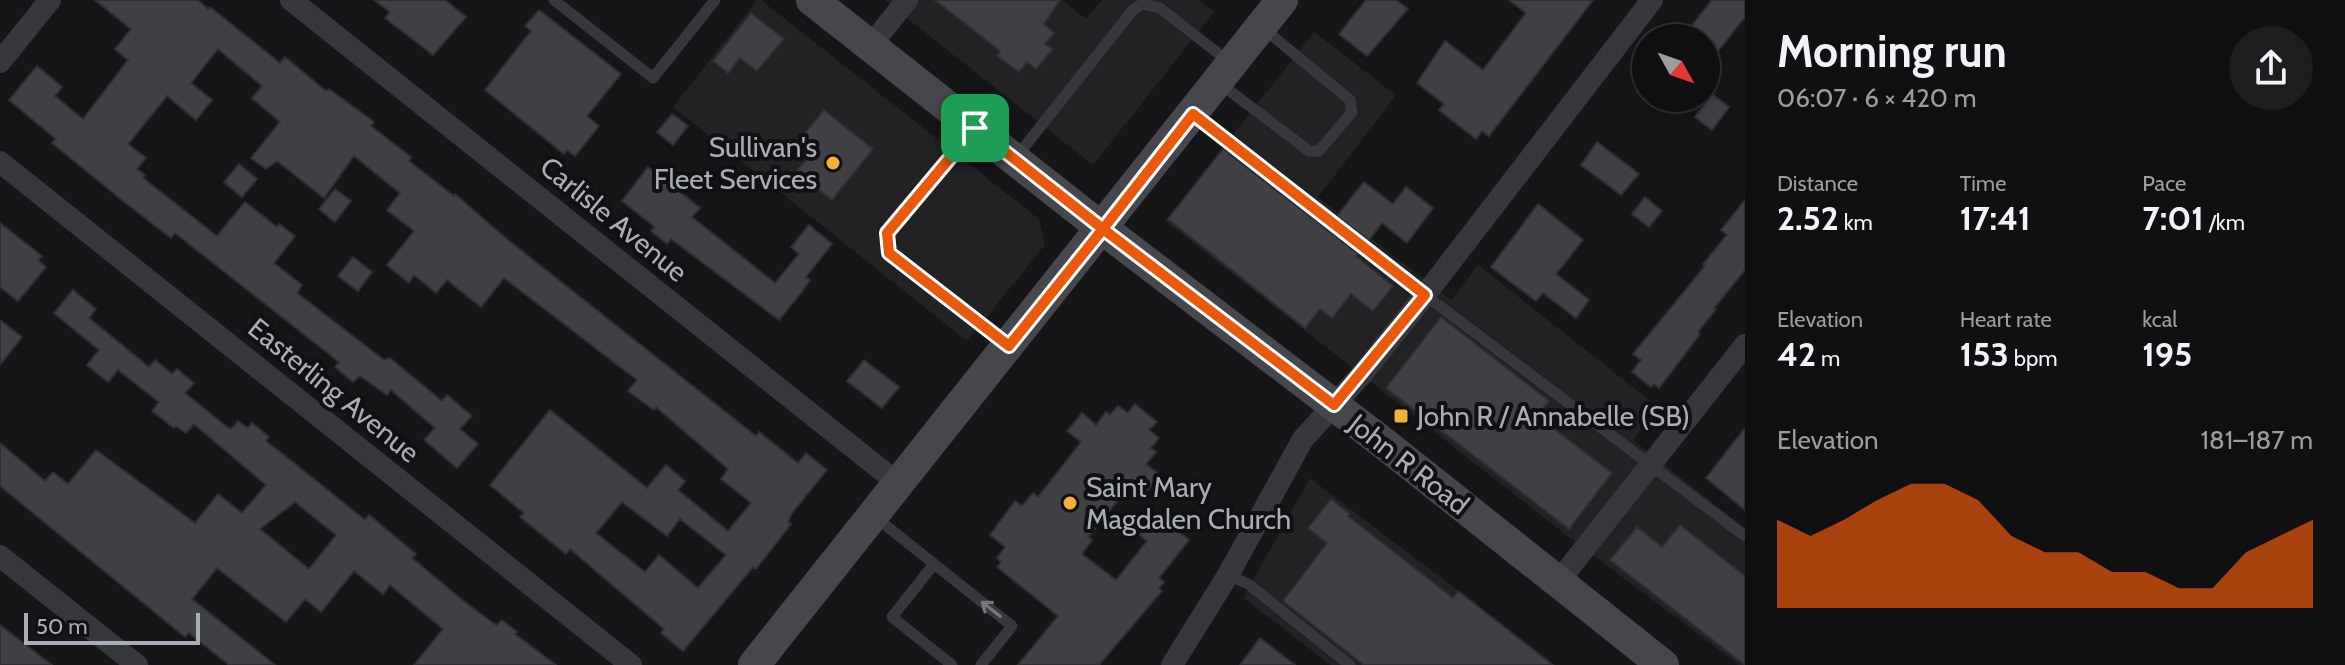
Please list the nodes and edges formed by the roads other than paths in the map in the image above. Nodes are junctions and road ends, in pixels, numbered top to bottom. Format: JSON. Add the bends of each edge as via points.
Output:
{"nodes":[{"id":1,"x":50,"y":0,"type":"edge"},
{"id":2,"x":291,"y":0,"type":"edge"},
{"id":3,"x":554,"y":0,"type":"edge"},
{"id":4,"x":714,"y":0,"type":"edge"},
{"id":5,"x":812,"y":0,"type":"edge"},
{"id":6,"x":907,"y":0,"type":"edge"},
{"id":7,"x":1282,"y":0,"type":"edge"},
{"id":8,"x":1652,"y":0,"type":"edge"},
{"id":9,"x":1261,"y":27,"type":"junction"},
{"id":10,"x":871,"y":45,"type":"junction"},
{"id":11,"x":0,"y":62,"type":"edge"},
{"id":12,"x":1225,"y":73,"type":"junction"},
{"id":13,"x":1193,"y":114,"type":"junction"},
{"id":14,"x":975,"y":128,"type":"junction"},
{"id":15,"x":1015,"y":159,"type":"junction"},
{"id":16,"x":0,"y":162,"type":"edge"},
{"id":17,"x":1103,"y":229,"type":"junction"},
{"id":18,"x":1425,"y":295,"type":"junction"},
{"id":19,"x":1745,"y":345,"type":"edge"},
{"id":20,"x":1009,"y":346,"type":"junction"},
{"id":21,"x":1334,"y":405,"type":"junction"},
{"id":22,"x":1651,"y":464,"type":"junction"},
{"id":23,"x":899,"y":484,"type":"junction"},
{"id":24,"x":874,"y":516,"type":"junction"},
{"id":25,"x":1745,"y":536,"type":"edge"},
{"id":26,"x":0,"y":556,"type":"edge"},
{"id":27,"x":934,"y":564,"type":"junction"},
{"id":28,"x":1228,"y":575,"type":"junction"},
{"id":29,"x":1558,"y":582,"type":"junction"},
{"id":30,"x":137,"y":665,"type":"edge"},
{"id":31,"x":631,"y":665,"type":"edge"},
{"id":32,"x":754,"y":665,"type":"edge"},
{"id":33,"x":952,"y":665,"type":"edge"},
{"id":34,"x":981,"y":665,"type":"edge"},
{"id":35,"x":1172,"y":665,"type":"edge"},
{"id":36,"x":1350,"y":665,"type":"edge"},
{"id":37,"x":1662,"y":665,"type":"edge"}],
"edges":[{"from":1,"to":11,"type":"street"},
{"from":2,"to":23,"type":"street","name":"Carlisle Avenue"},
{"from":3,"to":4,"type":"lane","via":[[653,78]]},
{"from":5,"to":10,"type":"main road","name":"John R Road"},
{"from":6,"to":10,"type":"street"},
{"from":7,"to":9,"type":"main road"},
{"from":8,"to":18,"type":"street"},
{"from":9,"to":12,"type":"main road"},
{"from":9,"to":12,"type":"lane","via":[[1350,100],[1352,112],[1319,151],[1309,151]]},
{"from":10,"to":14,"type":"main road","name":"John R Road"},
{"from":12,"to":13,"type":"main road"},
{"from":12,"to":15,"type":"lane","via":[[1160,8],[1142,4]]},
{"from":13,"to":17,"type":"main road"},
{"from":13,"to":18,"type":"lane"},
{"from":14,"to":15,"type":"main road","name":"John R Road"},
{"from":14,"to":20,"type":"lane","via":[[887,233],[887,243],[889,253]]},
{"from":15,"to":17,"type":"main road","name":"John R Road"},
{"from":16,"to":31,"type":"street","name":"Easterling Avenue"},
{"from":17,"to":20,"type":"main road"},
{"from":17,"to":21,"type":"main road","name":"John R Road"},
{"from":18,"to":21,"type":"street"},
{"from":18,"to":22,"type":"lane"},
{"from":19,"to":22,"type":"street"},
{"from":20,"to":23,"type":"main road"},
{"from":21,"to":28,"type":"street","via":[[1303,439]]},
{"from":21,"to":29,"type":"main road","name":"John R Road"},
{"from":22,"to":25,"type":"lane"},
{"from":22,"to":29,"type":"street"},
{"from":23,"to":24,"type":"main road"},
{"from":24,"to":27,"type":"lane"},
{"from":24,"to":32,"type":"main road"},
{"from":26,"to":30,"type":"street"},
{"from":27,"to":33,"type":"lane","via":[[892,617]]},
{"from":34,"to":27,"type":"lane","one_way":true,"via":[[1012,626]]},
{"from":28,"to":35,"type":"street"},
{"from":28,"to":36,"type":"lane","via":[[1248,584]]},
{"from":29,"to":37,"type":"main road","name":"John R Road"}]}
